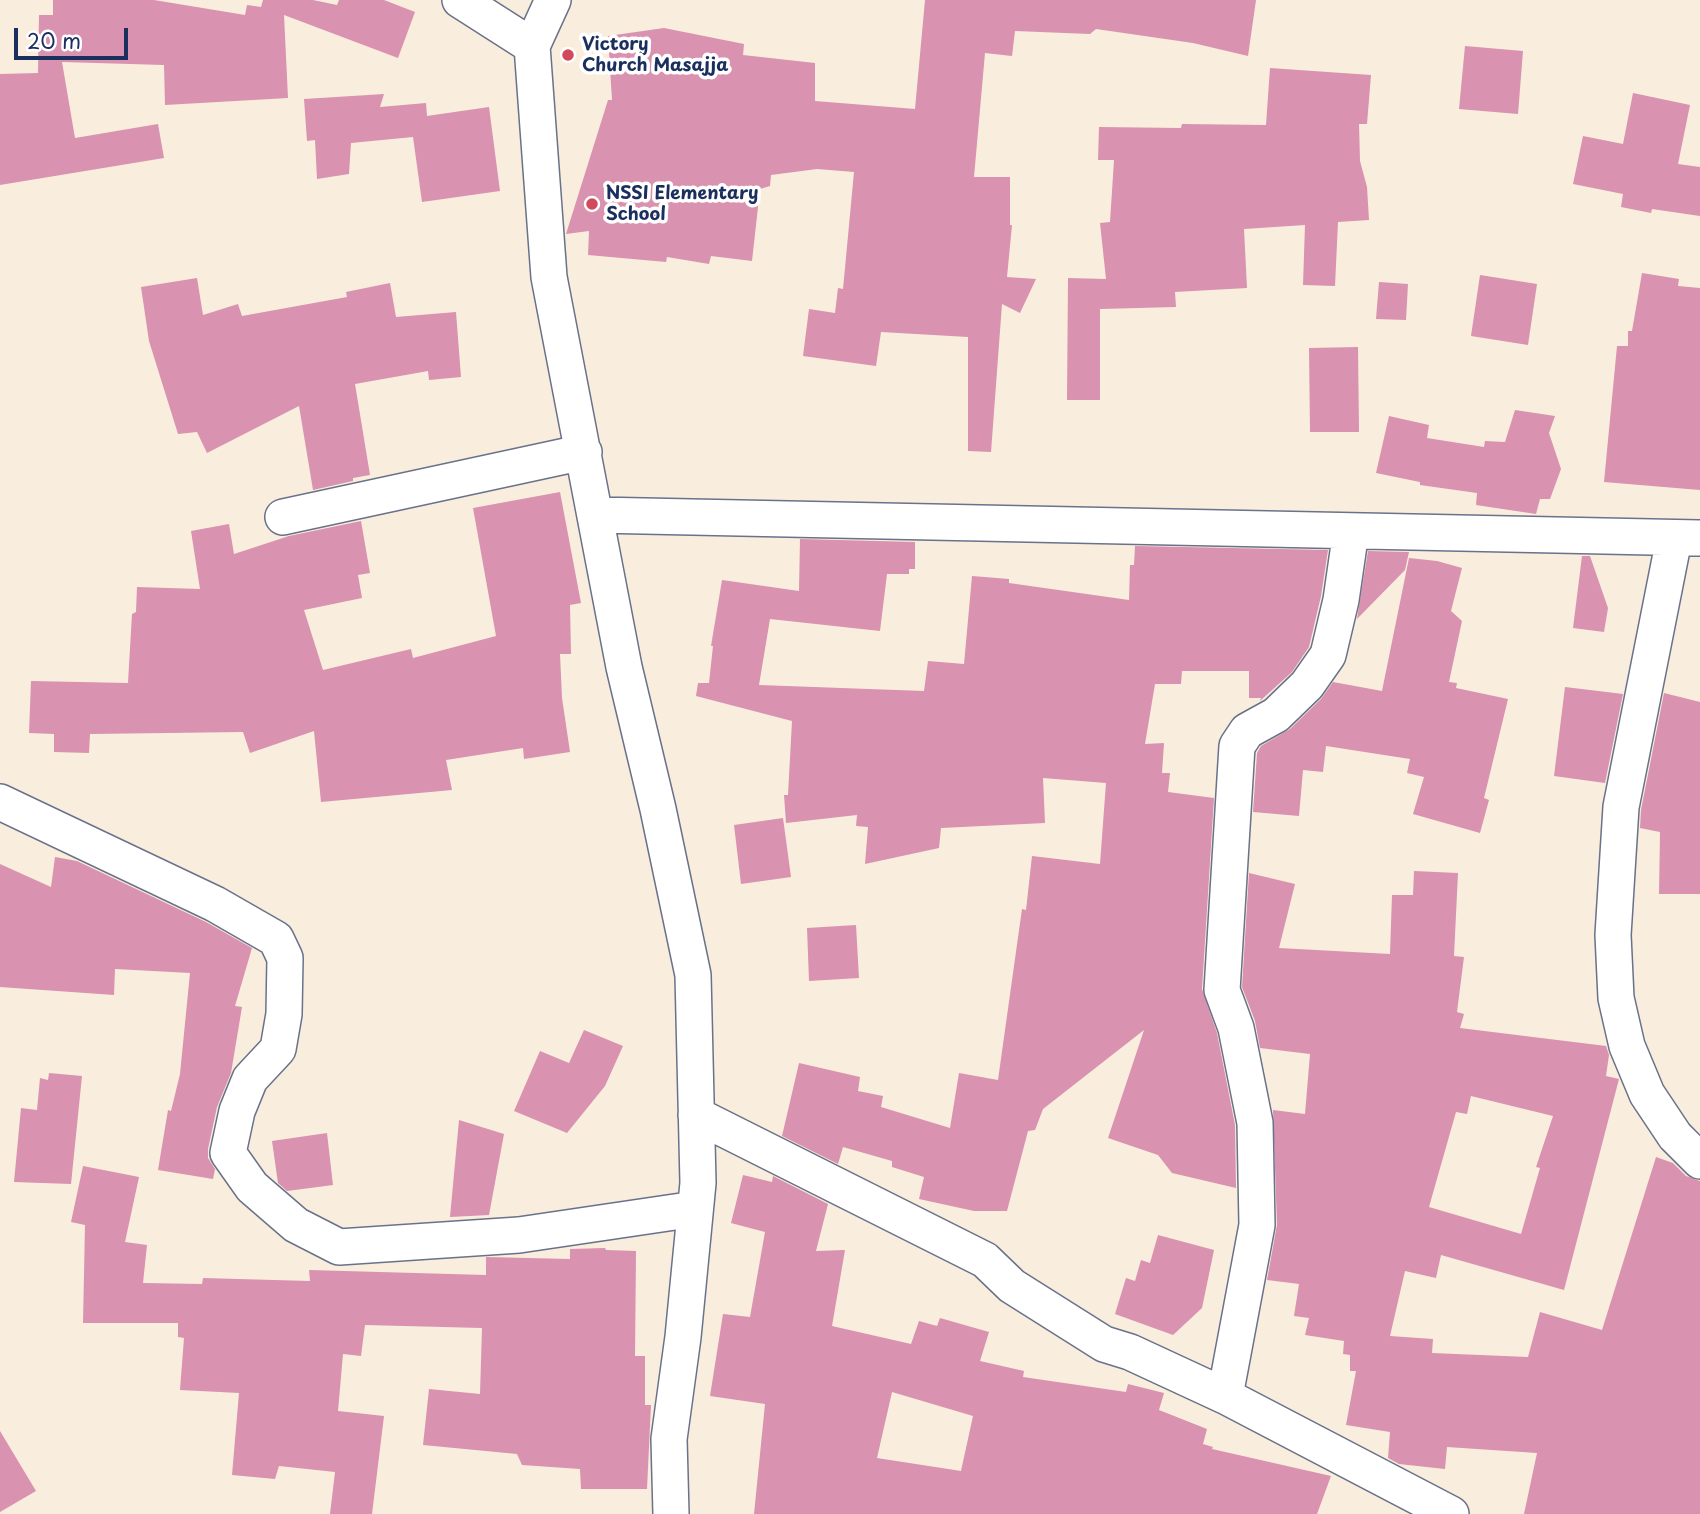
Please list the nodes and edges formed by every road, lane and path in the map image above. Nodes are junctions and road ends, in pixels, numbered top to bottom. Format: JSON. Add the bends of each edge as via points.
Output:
{"nodes":[{"id":1,"x":460,"y":0,"type":"edge"},
{"id":2,"x":554,"y":0,"type":"edge"},
{"id":3,"x":532,"y":46,"type":"junction"},
{"id":4,"x":584,"y":452,"type":"junction"},
{"id":5,"x":596,"y":515,"type":"junction"},
{"id":6,"x":283,"y":517,"type":"dead end"},
{"id":7,"x":1351,"y":530,"type":"junction"},
{"id":8,"x":1687,"y":539,"type":"edge"},
{"id":9,"x":0,"y":802,"type":"edge"},
{"id":10,"x":696,"y":1115,"type":"junction"},
{"id":11,"x":1700,"y":1161,"type":"edge"},
{"id":12,"x":695,"y":1209,"type":"junction"},
{"id":13,"x":1225,"y":1396,"type":"junction"},
{"id":14,"x":670,"y":1514,"type":"edge"},
{"id":15,"x":1451,"y":1514,"type":"edge"}],
"edges":[{"from":1,"to":3,"type":"street"},
{"from":2,"to":3,"type":"street"},
{"from":3,"to":4,"type":"street","via":[[549,277]]},
{"from":4,"to":5,"type":"street"},
{"from":4,"to":6,"type":"street"},
{"from":5,"to":7,"type":"street"},
{"from":5,"to":10,"type":"street","via":[[624,667],[693,975]]},
{"from":7,"to":8,"type":"street"},
{"from":7,"to":13,"type":"street","via":[[1328,656],[1307,685],[1276,715],[1247,731],[1237,746],[1222,990],[1236,1028],[1255,1123],[1256,1226]]},
{"from":8,"to":11,"type":"street","via":[[1621,807],[1613,934],[1616,998],[1627,1046],[1647,1094],[1675,1136]]},
{"from":9,"to":12,"type":"street","via":[[215,904],[276,939],[285,958],[278,1049],[250,1079],[228,1153],[252,1187],[296,1225],[339,1247],[519,1235]]},
{"from":10,"to":12,"type":"street"},
{"from":10,"to":13,"type":"street","via":[[985,1260],[1012,1286],[1104,1344]]},
{"from":12,"to":14,"type":"street","via":[[669,1438]]},
{"from":13,"to":15,"type":"street"}]}
